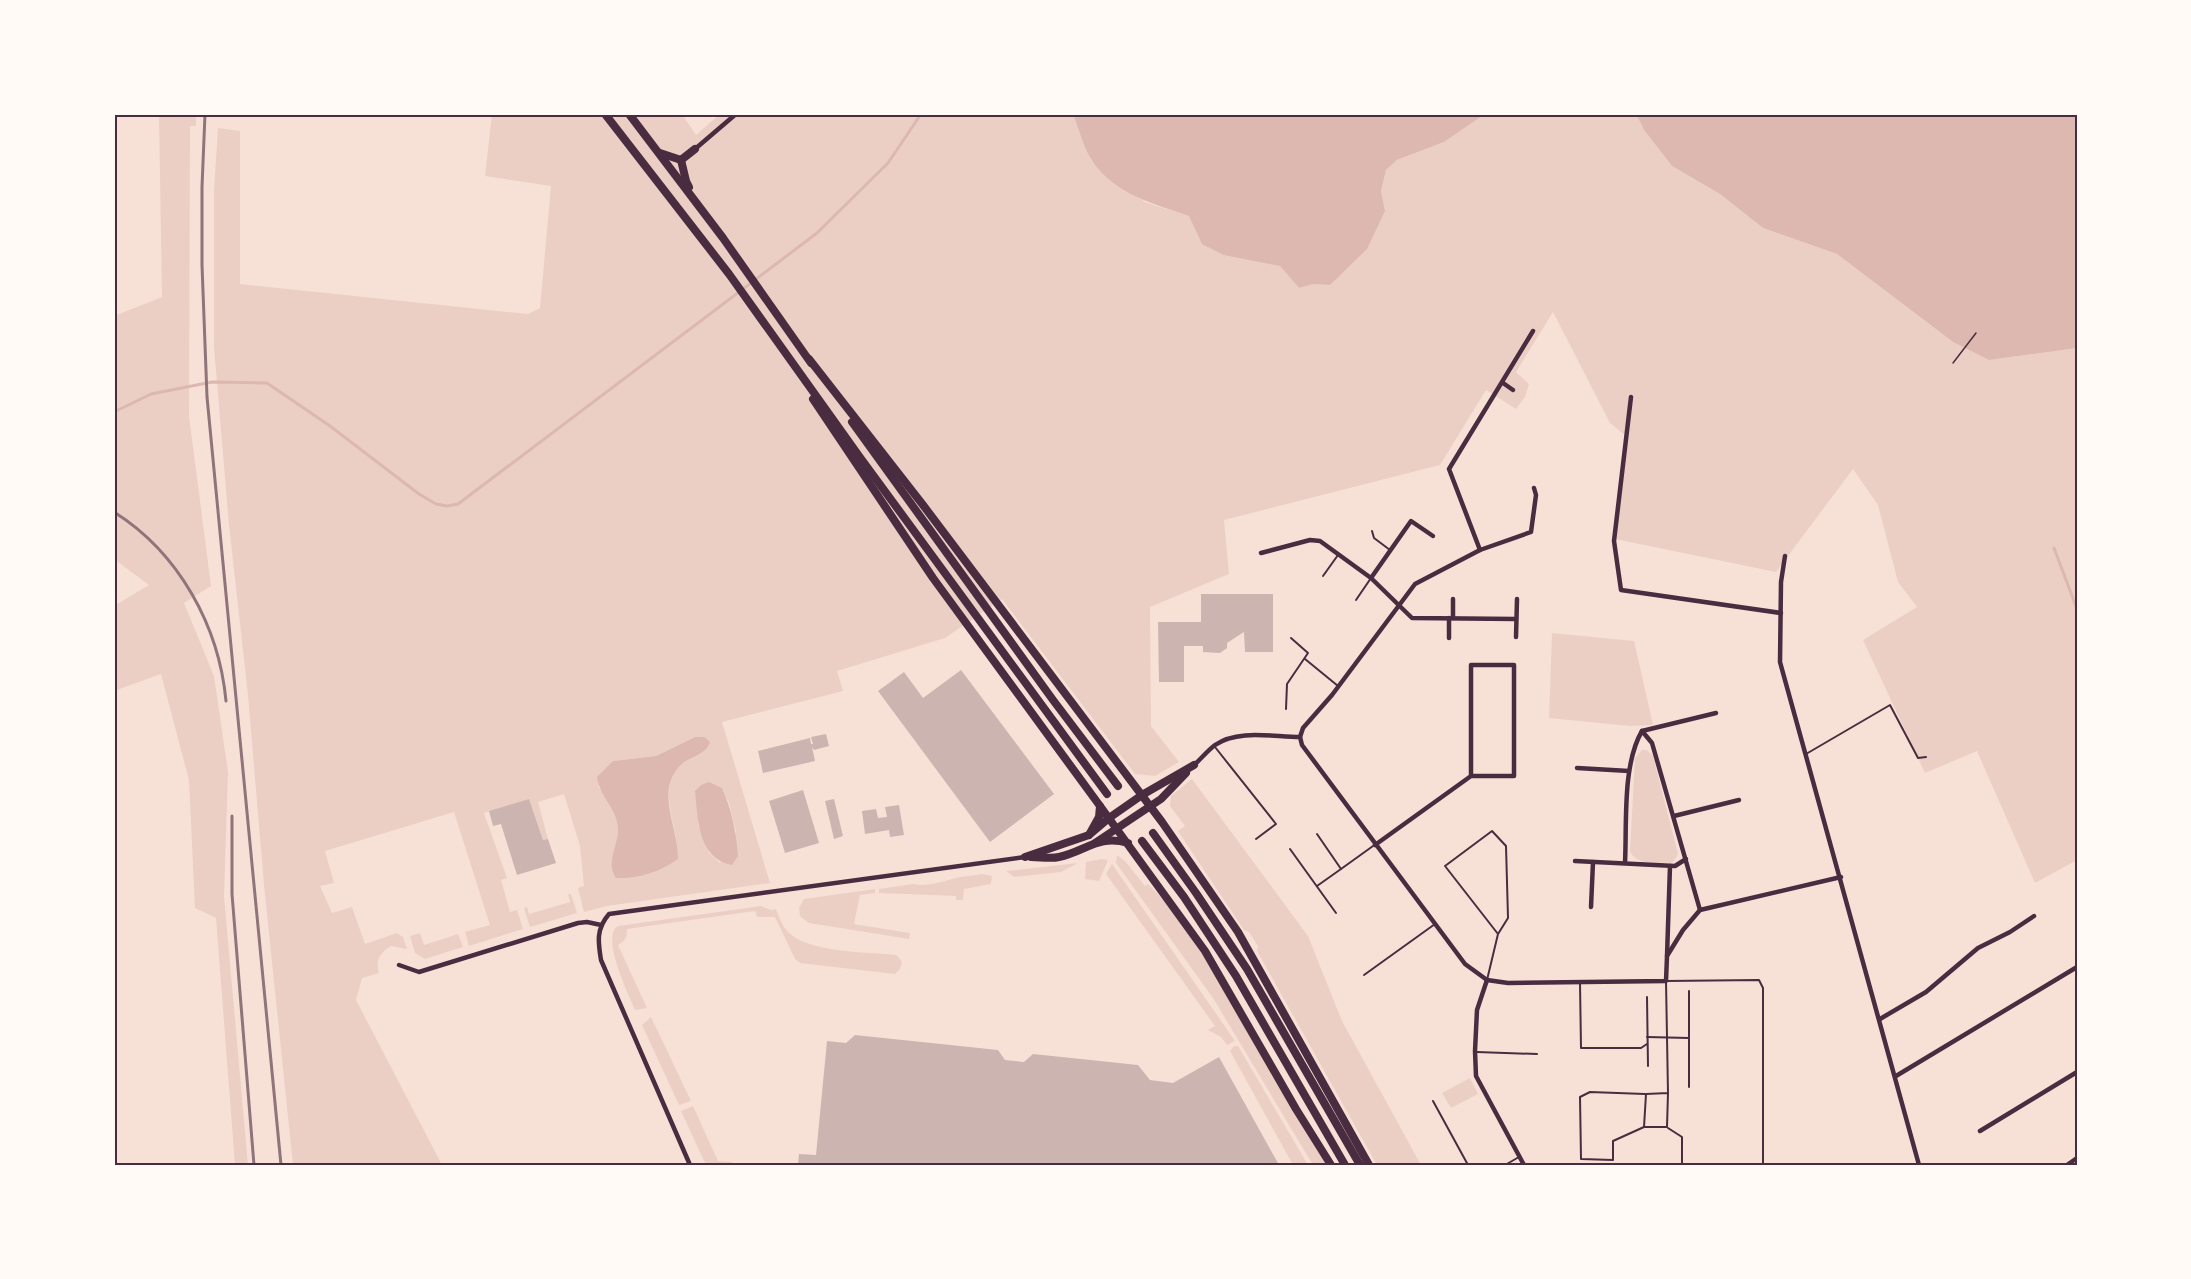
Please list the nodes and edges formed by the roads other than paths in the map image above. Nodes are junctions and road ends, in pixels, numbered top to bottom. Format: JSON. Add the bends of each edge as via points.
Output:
{"nodes":[{"id":1,"x":606,"y":114,"type":"edge"},
{"id":2,"x":629,"y":114,"type":"edge"},
{"id":3,"x":736,"y":114,"type":"edge"},
{"id":4,"x":695,"y":149,"type":"joint"},
{"id":5,"x":659,"y":152,"type":"junction"},
{"id":6,"x":681,"y":160,"type":"junction"},
{"id":7,"x":723,"y":238,"type":"junction"},
{"id":8,"x":1533,"y":331,"type":"dead end"},
{"id":9,"x":809,"y":359,"type":"junction"},
{"id":10,"x":795,"y":366,"type":"junction"},
{"id":11,"x":1503,"y":383,"type":"junction"},
{"id":12,"x":1513,"y":390,"type":"dead end"},
{"id":13,"x":1631,"y":398,"type":"dead end"},
{"id":14,"x":1534,"y":488,"type":"dead end"},
{"id":15,"x":1372,"y":531,"type":"dead end"},
{"id":16,"x":1433,"y":536,"type":"dead end"},
{"id":17,"x":1480,"y":549,"type":"junction"},
{"id":18,"x":1390,"y":550,"type":"junction"},
{"id":19,"x":1261,"y":553,"type":"dead end"},
{"id":20,"x":1338,"y":555,"type":"junction"},
{"id":21,"x":1785,"y":556,"type":"dead end"},
{"id":22,"x":1323,"y":576,"type":"dead end"},
{"id":23,"x":1371,"y":578,"type":"junction"},
{"id":24,"x":1453,"y":599,"type":"dead end"},
{"id":25,"x":1517,"y":599,"type":"dead end"},
{"id":26,"x":1356,"y":600,"type":"dead end"},
{"id":27,"x":1398,"y":606,"type":"junction"},
{"id":28,"x":1781,"y":613,"type":"junction"},
{"id":29,"x":1451,"y":618,"type":"junction"},
{"id":30,"x":1516,"y":619,"type":"junction"},
{"id":31,"x":1516,"y":637,"type":"dead end"},
{"id":32,"x":1291,"y":638,"type":"dead end"},
{"id":33,"x":1449,"y":638,"type":"dead end"},
{"id":34,"x":1305,"y":659,"type":"junction"},
{"id":35,"x":1338,"y":687,"type":"junction"},
{"id":36,"x":1286,"y":709,"type":"dead end"},
{"id":37,"x":1716,"y":713,"type":"dead end"},
{"id":38,"x":1642,"y":732,"type":"junction"},
{"id":39,"x":1300,"y":737,"type":"junction"},
{"id":40,"x":1215,"y":746,"type":"junction"},
{"id":41,"x":1806,"y":754,"type":"junction"},
{"id":42,"x":1926,"y":758,"type":"dead end"},
{"id":43,"x":1194,"y":765,"type":"junction"},
{"id":44,"x":1577,"y":768,"type":"dead end"},
{"id":45,"x":1629,"y":771,"type":"junction"},
{"id":46,"x":1471,"y":776,"type":"junction"},
{"id":47,"x":1133,"y":783,"type":"junction"},
{"id":48,"x":1118,"y":786,"type":"dead end"},
{"id":49,"x":1154,"y":788,"type":"junction"},
{"id":50,"x":1107,"y":794,"type":"dead end"},
{"id":51,"x":1161,"y":799,"type":"junction"},
{"id":52,"x":1739,"y":800,"type":"dead end"},
{"id":53,"x":1146,"y":802,"type":"junction"},
{"id":54,"x":1100,"y":806,"type":"junction"},
{"id":55,"x":1674,"y":816,"type":"junction"},
{"id":56,"x":1160,"y":819,"type":"junction"},
{"id":57,"x":1114,"y":823,"type":"junction"},
{"id":58,"x":1153,"y":833,"type":"dead end"},
{"id":59,"x":1317,"y":834,"type":"dead end"},
{"id":60,"x":1089,"y":835,"type":"junction"},
{"id":61,"x":1256,"y":839,"type":"dead end"},
{"id":62,"x":1142,"y":841,"type":"dead end"},
{"id":63,"x":1095,"y":843,"type":"junction"},
{"id":64,"x":1128,"y":843,"type":"junction"},
{"id":65,"x":1375,"y":845,"type":"junction"},
{"id":66,"x":1290,"y":849,"type":"dead end"},
{"id":67,"x":1025,"y":857,"type":"junction"},
{"id":68,"x":1686,"y":859,"type":"junction"},
{"id":69,"x":1575,"y":861,"type":"dead end"},
{"id":70,"x":1593,"y":862,"type":"junction"},
{"id":71,"x":1625,"y":863,"type":"junction"},
{"id":72,"x":1670,"y":866,"type":"junction"},
{"id":73,"x":1341,"y":868,"type":"junction"},
{"id":74,"x":1841,"y":877,"type":"junction"},
{"id":75,"x":1317,"y":886,"type":"junction"},
{"id":76,"x":1591,"y":907,"type":"dead end"},
{"id":77,"x":1700,"y":910,"type":"junction"},
{"id":78,"x":1336,"y":913,"type":"dead end"},
{"id":79,"x":2034,"y":916,"type":"dead end"},
{"id":80,"x":1435,"y":924,"type":"junction"},
{"id":81,"x":601,"y":925,"type":"junction"},
{"id":82,"x":1498,"y":934,"type":"junction"},
{"id":83,"x":1667,"y":956,"type":"junction"},
{"id":84,"x":399,"y":965,"type":"dead end"},
{"id":85,"x":2077,"y":967,"type":"edge"},
{"id":86,"x":1364,"y":975,"type":"dead end"},
{"id":87,"x":1487,"y":980,"type":"junction"},
{"id":88,"x":1666,"y":981,"type":"junction"},
{"id":89,"x":1580,"y":984,"type":"junction"},
{"id":90,"x":1689,"y":990,"type":"dead end"},
{"id":91,"x":1647,"y":997,"type":"dead end"},
{"id":92,"x":1880,"y":1019,"type":"junction"},
{"id":93,"x":1647,"y":1037,"type":"junction"},
{"id":94,"x":1667,"y":1038,"type":"junction"},
{"id":95,"x":1689,"y":1038,"type":"junction"},
{"id":96,"x":1647,"y":1044,"type":"junction"},
{"id":97,"x":1474,"y":1052,"type":"junction"},
{"id":98,"x":1537,"y":1054,"type":"dead end"},
{"id":99,"x":1648,"y":1066,"type":"dead end"},
{"id":100,"x":2077,"y":1072,"type":"edge"},
{"id":101,"x":1896,"y":1076,"type":"junction"},
{"id":102,"x":1689,"y":1087,"type":"dead end"},
{"id":103,"x":1668,"y":1093,"type":"junction"},
{"id":104,"x":1646,"y":1094,"type":"junction"},
{"id":105,"x":1433,"y":1101,"type":"dead end"},
{"id":106,"x":1644,"y":1127,"type":"junction"},
{"id":107,"x":1667,"y":1127,"type":"junction"},
{"id":108,"x":1980,"y":1131,"type":"dead end"},
{"id":109,"x":1519,"y":1157,"type":"junction"},
{"id":110,"x":2077,"y":1158,"type":"edge"},
{"id":111,"x":690,"y":1165,"type":"edge"},
{"id":112,"x":1331,"y":1165,"type":"edge"},
{"id":113,"x":1345,"y":1165,"type":"edge"},
{"id":114,"x":1360,"y":1165,"type":"edge"},
{"id":115,"x":1369,"y":1165,"type":"edge"},
{"id":116,"x":1468,"y":1165,"type":"edge"},
{"id":117,"x":1504,"y":1165,"type":"edge"},
{"id":118,"x":1524,"y":1165,"type":"edge"},
{"id":119,"x":1682,"y":1165,"type":"edge"},
{"id":120,"x":1763,"y":1165,"type":"edge"},
{"id":121,"x":1919,"y":1165,"type":"edge"},
{"id":122,"x":2067,"y":1165,"type":"edge"}],
"edges":[{"from":1,"to":10,"type":"highway"},
{"from":2,"to":5,"type":"highway"},
{"from":3,"to":4,"type":"street"},
{"from":4,"to":6,"type":"highway"},
{"from":5,"to":6,"type":"highway"},
{"from":5,"to":7,"type":"highway"},
{"from":6,"to":7,"type":"highway","via":[[686,182]]},
{"from":7,"to":9,"type":"highway"},
{"from":8,"to":11,"type":"street"},
{"from":9,"to":47,"type":"highway"},
{"from":9,"to":48,"type":"highway"},
{"from":10,"to":50,"type":"highway"},
{"from":10,"to":54,"type":"highway","via":[[820,413],[933,578]]},
{"from":11,"to":12,"type":"street"},
{"from":11,"to":17,"type":"street","via":[[1449,469]]},
{"from":13,"to":28,"type":"street","via":[[1614,541],[1621,590]]},
{"from":14,"to":17,"type":"street","via":[[1531,532]]},
{"from":15,"to":18,"type":"lane","via":[[1374,538]]},
{"from":16,"to":18,"type":"street","via":[[1411,521]]},
{"from":17,"to":27,"type":"street","via":[[1415,584]]},
{"from":18,"to":23,"type":"street"},
{"from":19,"to":20,"type":"street","via":[[1310,540],[1320,541]]},
{"from":20,"to":22,"type":"lane"},
{"from":20,"to":23,"type":"street"},
{"from":21,"to":28,"type":"street"},
{"from":23,"to":26,"type":"lane"},
{"from":23,"to":27,"type":"street"},
{"from":24,"to":29,"type":"street"},
{"from":25,"to":30,"type":"street"},
{"from":27,"to":29,"type":"street","via":[[1412,618]]},
{"from":27,"to":35,"type":"street"},
{"from":28,"to":41,"type":"street","via":[[1780,662]]},
{"from":29,"to":30,"type":"street"},
{"from":29,"to":33,"type":"street"},
{"from":30,"to":31,"type":"street"},
{"from":32,"to":34,"type":"lane","via":[[1308,653]]},
{"from":34,"to":35,"type":"lane"},
{"from":34,"to":36,"type":"lane","via":[[1287,684]]},
{"from":35,"to":39,"type":"street","via":[[1303,728]]},
{"from":37,"to":38,"type":"street"},
{"from":38,"to":45,"type":"street","via":[[1633,749]]},
{"from":38,"to":55,"type":"street","via":[[1652,743]]},
{"from":39,"to":40,"type":"street","via":[[1243,736]]},
{"from":39,"to":65,"type":"street"},
{"from":40,"to":43,"type":"street"},
{"from":40,"to":61,"type":"lane","via":[[1276,824]]},
{"from":41,"to":42,"type":"lane","via":[[1890,705],[1918,758]]},
{"from":41,"to":74,"type":"street"},
{"from":43,"to":49,"type":"highway"},
{"from":43,"to":51,"type":"highway"},
{"from":44,"to":45,"type":"street"},
{"from":45,"to":71,"type":"street"},
{"from":46,"to":46,"type":"street","via":[[1471,665],[1514,665],[1514,776]]},
{"from":46,"to":65,"type":"street"},
{"from":47,"to":49,"type":"highway","via":[[1140,788]]},
{"from":47,"to":53,"type":"highway"},
{"from":49,"to":53,"type":"highway"},
{"from":51,"to":53,"type":"highway"},
{"from":51,"to":56,"type":"highway"},
{"from":52,"to":55,"type":"street"},
{"from":53,"to":56,"type":"highway"},
{"from":53,"to":57,"type":"highway","via":[[1128,805]]},
{"from":53,"to":57,"type":"highway","via":[[1131,821]]},
{"from":54,"to":57,"type":"highway"},
{"from":54,"to":60,"type":"highway","via":[[1099,818]]},
{"from":55,"to":68,"type":"street"},
{"from":56,"to":115,"type":"highway","via":[[1238,932]]},
{"from":57,"to":60,"type":"highway"},
{"from":57,"to":63,"type":"highway"},
{"from":57,"to":64,"type":"highway"},
{"from":58,"to":114,"type":"highway","via":[[1246,969]]},
{"from":59,"to":73,"type":"lane"},
{"from":60,"to":67,"type":"highway"},
{"from":62,"to":113,"type":"highway","via":[[1236,976]]},
{"from":63,"to":64,"type":"highway"},
{"from":63,"to":67,"type":"highway","via":[[1059,857]]},
{"from":64,"to":112,"type":"highway","via":[[1205,951]]},
{"from":65,"to":73,"type":"lane"},
{"from":65,"to":80,"type":"street"},
{"from":66,"to":75,"type":"lane"},
{"from":67,"to":81,"type":"street","via":[[609,914]]},
{"from":68,"to":72,"type":"street"},
{"from":68,"to":77,"type":"street"},
{"from":69,"to":70,"type":"street"},
{"from":70,"to":71,"type":"street"},
{"from":70,"to":76,"type":"street"},
{"from":71,"to":72,"type":"street"},
{"from":72,"to":83,"type":"street"},
{"from":73,"to":75,"type":"lane"},
{"from":74,"to":77,"type":"street"},
{"from":74,"to":92,"type":"street"},
{"from":75,"to":78,"type":"lane"},
{"from":77,"to":83,"type":"street"},
{"from":79,"to":92,"type":"street","via":[[1978,948],[1926,992]]},
{"from":80,"to":86,"type":"lane"},
{"from":80,"to":87,"type":"street","via":[[1465,964]]},
{"from":81,"to":84,"type":"street","via":[[578,923],[419,972]]},
{"from":81,"to":111,"type":"street","via":[[601,960]]},
{"from":82,"to":82,"type":"lane","via":[[1508,918],[1506,846],[1492,831],[1445,866]]},
{"from":82,"to":87,"type":"lane"},
{"from":83,"to":88,"type":"street"},
{"from":85,"to":101,"type":"street"},
{"from":87,"to":89,"type":"street","via":[[1508,984]]},
{"from":87,"to":97,"type":"street","via":[[1477,1010]]},
{"from":88,"to":89,"type":"street"},
{"from":88,"to":94,"type":"lane"},
{"from":88,"to":120,"type":"lane","via":[[1759,980],[1763,988]]},
{"from":89,"to":96,"type":"lane","via":[[1581,1048],[1641,1048]]},
{"from":90,"to":95,"type":"lane"},
{"from":91,"to":93,"type":"lane"},
{"from":92,"to":101,"type":"street"},
{"from":93,"to":94,"type":"lane"},
{"from":93,"to":96,"type":"lane"},
{"from":94,"to":95,"type":"lane"},
{"from":94,"to":103,"type":"lane"},
{"from":95,"to":102,"type":"lane"},
{"from":96,"to":99,"type":"lane"},
{"from":97,"to":98,"type":"lane"},
{"from":97,"to":109,"type":"street","via":[[1476,1076]]},
{"from":100,"to":108,"type":"street"},
{"from":101,"to":121,"type":"street"},
{"from":103,"to":104,"type":"lane"},
{"from":103,"to":107,"type":"lane"},
{"from":104,"to":106,"type":"lane"},
{"from":104,"to":106,"type":"lane","via":[[1590,1092],[1580,1097],[1581,1159],[1613,1160],[1613,1141]]},
{"from":105,"to":116,"type":"lane"},
{"from":106,"to":107,"type":"lane"},
{"from":107,"to":119,"type":"lane","via":[[1682,1137]]},
{"from":109,"to":117,"type":"lane"},
{"from":109,"to":118,"type":"street"},
{"from":110,"to":122,"type":"street"}]}
